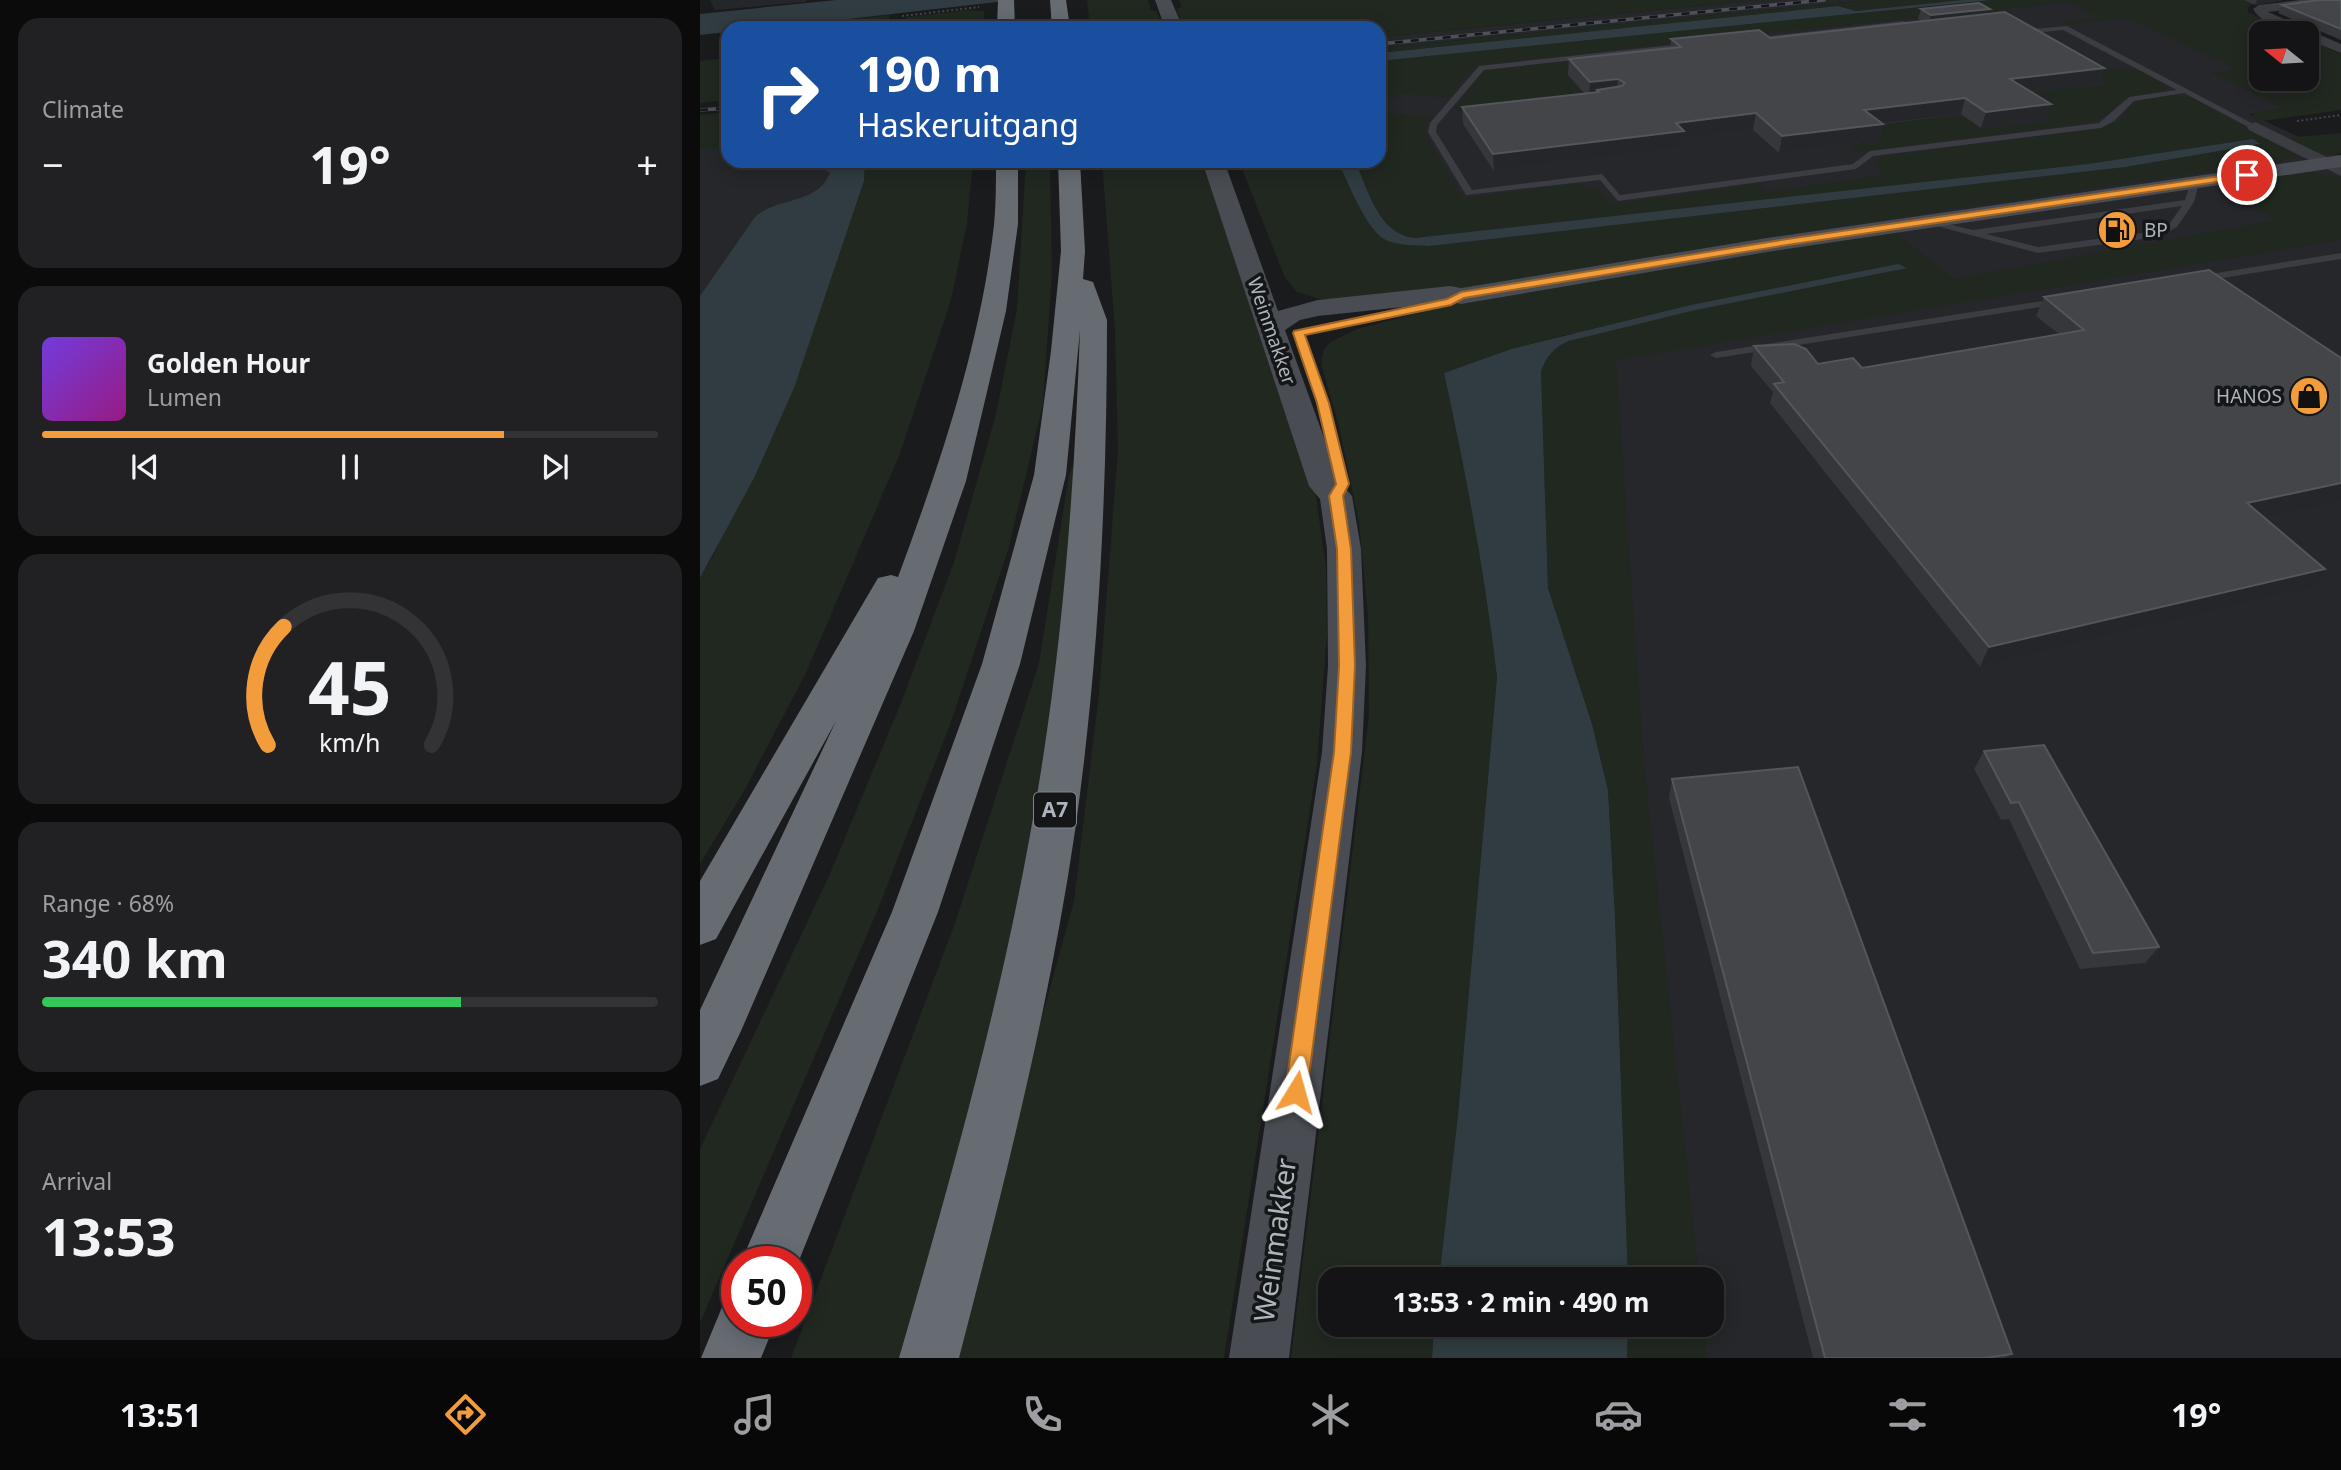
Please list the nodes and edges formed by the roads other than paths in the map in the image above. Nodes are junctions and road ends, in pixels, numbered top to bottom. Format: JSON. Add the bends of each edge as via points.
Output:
{"nodes":[{"id":1,"x":1006,"y":0,"type":"edge"},
{"id":2,"x":1058,"y":0,"type":"edge"},
{"id":3,"x":1165,"y":4,"type":"edge"},
{"id":4,"x":2331,"y":6,"type":"edge"},
{"id":5,"x":1005,"y":21,"type":"edge"},
{"id":6,"x":1060,"y":21,"type":"edge"},
{"id":7,"x":1171,"y":21,"type":"edge"},
{"id":8,"x":2014,"y":21,"type":"edge"},
{"id":9,"x":2276,"y":21,"type":"edge"},
{"id":10,"x":1928,"y":30,"type":"edge"},
{"id":11,"x":1744,"y":40,"type":"edge"},
{"id":12,"x":2319,"y":40,"type":"edge"},
{"id":13,"x":1704,"y":44,"type":"edge"},
{"id":14,"x":2341,"y":49,"type":"edge"},
{"id":15,"x":2185,"y":91,"type":"junction"},
{"id":16,"x":1442,"y":114,"type":"junction"},
{"id":17,"x":1456,"y":116,"type":"dead end"},
{"id":18,"x":2255,"y":127,"type":"joint"},
{"id":19,"x":2336,"y":165,"type":"edge"},
{"id":20,"x":1007,"y":168,"type":"edge"},
{"id":21,"x":1069,"y":168,"type":"edge"},
{"id":22,"x":1216,"y":168,"type":"edge"},
{"id":23,"x":1234,"y":168,"type":"edge"},
{"id":24,"x":2192,"y":192,"type":"junction"},
{"id":25,"x":1927,"y":222,"type":"junction"},
{"id":26,"x":1973,"y":233,"type":"junction"},
{"id":27,"x":1073,"y":251,"type":"junction"},
{"id":28,"x":2341,"y":256,"type":"edge"},
{"id":29,"x":2192,"y":280,"type":"edge"},
{"id":30,"x":2069,"y":299,"type":"edge"},
{"id":31,"x":1285,"y":312,"type":"junction"},
{"id":32,"x":1716,"y":355,"type":"dead end"},
{"id":33,"x":950,"y":481,"type":"junction"},
{"id":34,"x":700,"y":924,"type":"edge"},
{"id":35,"x":700,"y":1061,"type":"edge"},
{"id":36,"x":778,"y":1246,"type":"edge"},
{"id":37,"x":740,"y":1337,"type":"edge"},
{"id":38,"x":731,"y":1358,"type":"edge"},
{"id":39,"x":929,"y":1358,"type":"edge"},
{"id":40,"x":1259,"y":1358,"type":"edge"}],
"edges":[{"from":1,"to":5,"type":"highway"},
{"from":2,"to":6,"type":"highway"},
{"from":3,"to":7,"type":"main road"},
{"from":4,"to":9,"type":"street","via":[[2309,2],[2259,11]]},
{"from":8,"to":15,"type":"lane","via":[[2033,31],[2064,28]]},
{"from":10,"to":11,"type":"lane","via":[[1916,31],[1903,23]]},
{"from":12,"to":14,"type":"street"},
{"from":13,"to":16,"type":"lane","via":[[1488,67],[1476,72]]},
{"from":15,"to":16,"type":"lane","via":[[2132,99],[2101,125],[1870,154],[1856,166],[1618,198],[1602,177],[1469,193],[1432,132]]},
{"from":15,"to":18,"type":"lane"},
{"from":16,"to":17,"type":"lane"},
{"from":18,"to":19,"type":"street"},
{"from":19,"to":24,"type":"main road"},
{"from":20,"to":33,"type":"highway","via":[[1006,224],[993,311]]},
{"from":21,"to":27,"type":"highway","number":"A7"},
{"from":22,"to":31,"type":"main road","name":"Weinmakker"},
{"from":23,"to":31,"type":"main road","name":"Weinmakker"},
{"from":24,"to":25,"type":"main road"},
{"from":24,"to":26,"type":"lane"},
{"from":24,"to":26,"type":"lane","via":[[2174,225],[2158,234],[2038,250]]},
{"from":25,"to":26,"type":"lane"},
{"from":25,"to":31,"type":"main road","via":[[1461,296]]},
{"from":27,"to":36,"type":"highway","number":"A7","via":[[1051,475],[1001,664],[915,912]]},
{"from":27,"to":39,"type":"highway","number":"A7","via":[[1094,320],[1086,530],[1065,748],[1009,1049]]},
{"from":28,"to":29,"type":"lane"},
{"from":30,"to":32,"type":"lane"},
{"from":31,"to":40,"type":"main road","name":"Weinmakker","via":[[1325,486],[1336,496],[1345,573],[1346,707]]},
{"from":33,"to":34,"type":"highway"},
{"from":33,"to":35,"type":"highway","via":[[896,631]]},
{"from":37,"to":38,"type":"highway"}]}
